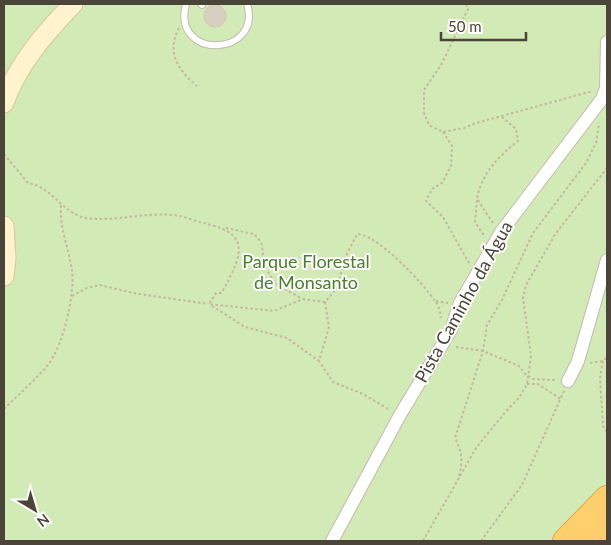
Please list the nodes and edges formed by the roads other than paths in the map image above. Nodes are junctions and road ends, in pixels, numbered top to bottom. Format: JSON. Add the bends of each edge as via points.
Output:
{"nodes":[{"id":1,"x":73,"y":4,"type":"edge"},
{"id":2,"x":186,"y":4,"type":"edge"},
{"id":3,"x":247,"y":4,"type":"edge"},
{"id":4,"x":607,"y":42,"type":"edge"},
{"id":5,"x":4,"y":103,"type":"edge"},
{"id":6,"x":4,"y":226,"type":"edge"},
{"id":7,"x":607,"y":260,"type":"edge"},
{"id":8,"x":4,"y":276,"type":"edge"},
{"id":9,"x":568,"y":381,"type":"road end"},
{"id":10,"x":607,"y":498,"type":"edge"},
{"id":11,"x":607,"y":523,"type":"edge"},
{"id":12,"x":332,"y":541,"type":"edge"},
{"id":13,"x":565,"y":541,"type":"edge"},
{"id":14,"x":590,"y":541,"type":"edge"}],
"edges":[{"from":1,"to":5,"type":"street","via":[[38,42],[11,82]]},
{"from":2,"to":3,"type":"lane","via":[[185,24],[190,35],[211,46],[234,42],[243,33],[248,22]]},
{"from":4,"to":12,"type":"street","name":"Pista Caminho da Água","via":[[604,93],[501,232],[460,304],[451,330]]},
{"from":6,"to":8,"type":"street"},
{"from":7,"to":9,"type":"street","via":[[578,361]]},
{"from":10,"to":13,"type":"highway"},
{"from":11,"to":14,"type":"highway"}]}
